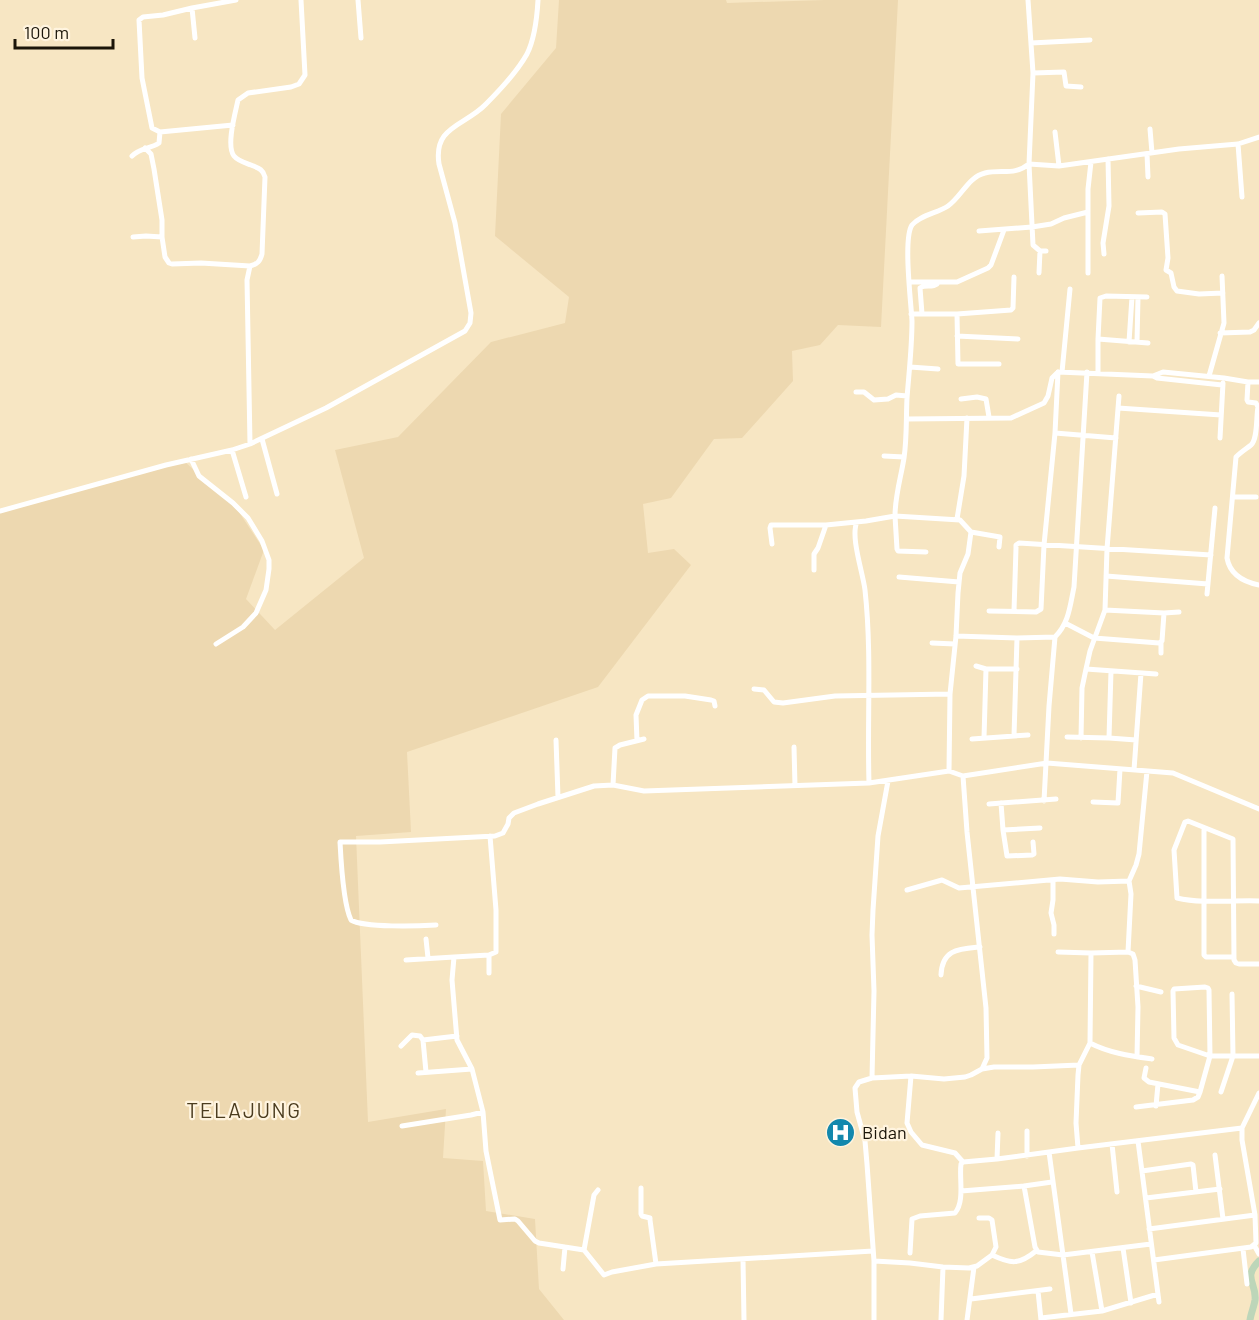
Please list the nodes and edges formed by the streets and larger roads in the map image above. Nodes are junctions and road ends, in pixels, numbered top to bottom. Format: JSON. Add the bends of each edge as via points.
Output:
{"nodes":[{"id":1,"x":236,"y":0,"type":"edge"},
{"id":2,"x":302,"y":0,"type":"edge"},
{"id":3,"x":358,"y":0,"type":"edge"},
{"id":4,"x":538,"y":0,"type":"edge"},
{"id":5,"x":1028,"y":0,"type":"edge"},
{"id":6,"x":192,"y":8,"type":"junction"},
{"id":7,"x":195,"y":38,"type":"dead end"},
{"id":8,"x":361,"y":38,"type":"dead end"},
{"id":9,"x":1090,"y":40,"type":"dead end"},
{"id":10,"x":1031,"y":43,"type":"junction"},
{"id":11,"x":1033,"y":74,"type":"junction"},
{"id":12,"x":1081,"y":87,"type":"dead end"},
{"id":13,"x":233,"y":125,"type":"junction"},
{"id":14,"x":1150,"y":129,"type":"dead end"},
{"id":15,"x":160,"y":132,"type":"junction"},
{"id":16,"x":1055,"y":132,"type":"dead end"},
{"id":17,"x":1259,"y":137,"type":"edge"},
{"id":18,"x":1238,"y":144,"type":"junction"},
{"id":19,"x":145,"y":148,"type":"junction"},
{"id":20,"x":1150,"y":153,"type":"junction"},
{"id":21,"x":132,"y":156,"type":"dead end"},
{"id":22,"x":1108,"y":159,"type":"junction"},
{"id":23,"x":1091,"y":162,"type":"junction"},
{"id":24,"x":1029,"y":164,"type":"junction"},
{"id":25,"x":1059,"y":166,"type":"junction"},
{"id":26,"x":1148,"y":177,"type":"dead end"},
{"id":27,"x":1242,"y":197,"type":"dead end"},
{"id":28,"x":1088,"y":212,"type":"junction"},
{"id":29,"x":1138,"y":213,"type":"dead end"},
{"id":30,"x":1032,"y":227,"type":"junction"},
{"id":31,"x":1004,"y":230,"type":"junction"},
{"id":32,"x":980,"y":231,"type":"dead end"},
{"id":33,"x":133,"y":237,"type":"dead end"},
{"id":34,"x":162,"y":237,"type":"junction"},
{"id":35,"x":1104,"y":254,"type":"dead end"},
{"id":36,"x":250,"y":266,"type":"junction"},
{"id":37,"x":1039,"y":273,"type":"dead end"},
{"id":38,"x":1088,"y":273,"type":"dead end"},
{"id":39,"x":1222,"y":276,"type":"dead end"},
{"id":40,"x":1014,"y":277,"type":"dead end"},
{"id":41,"x":909,"y":282,"type":"junction"},
{"id":42,"x":937,"y":282,"type":"junction"},
{"id":43,"x":1070,"y":289,"type":"dead end"},
{"id":44,"x":1223,"y":293,"type":"junction"},
{"id":45,"x":1135,"y":297,"type":"junction"},
{"id":46,"x":1147,"y":297,"type":"dead end"},
{"id":47,"x":911,"y":314,"type":"junction"},
{"id":48,"x":922,"y":314,"type":"junction"},
{"id":49,"x":957,"y":314,"type":"junction"},
{"id":50,"x":1259,"y":323,"type":"edge"},
{"id":51,"x":1220,"y":333,"type":"junction"},
{"id":52,"x":957,"y":336,"type":"junction"},
{"id":53,"x":1018,"y":339,"type":"dead end"},
{"id":54,"x":1098,"y":339,"type":"junction"},
{"id":55,"x":1129,"y":342,"type":"junction"},
{"id":56,"x":1137,"y":342,"type":"junction"},
{"id":57,"x":1148,"y":343,"type":"dead end"},
{"id":58,"x":999,"y":364,"type":"dead end"},
{"id":59,"x":910,"y":367,"type":"junction"},
{"id":60,"x":938,"y":369,"type":"dead end"},
{"id":61,"x":1060,"y":372,"type":"junction"},
{"id":62,"x":1087,"y":372,"type":"junction"},
{"id":63,"x":1098,"y":373,"type":"junction"},
{"id":64,"x":1153,"y":376,"type":"junction"},
{"id":65,"x":1209,"y":376,"type":"junction"},
{"id":66,"x":1224,"y":378,"type":"junction"},
{"id":67,"x":1248,"y":382,"type":"junction"},
{"id":68,"x":1259,"y":382,"type":"edge"},
{"id":69,"x":1222,"y":386,"type":"junction"},
{"id":70,"x":856,"y":392,"type":"dead end"},
{"id":71,"x":908,"y":396,"type":"junction"},
{"id":72,"x":1119,"y":396,"type":"dead end"},
{"id":73,"x":961,"y":399,"type":"dead end"},
{"id":74,"x":1118,"y":408,"type":"junction"},
{"id":75,"x":1221,"y":415,"type":"junction"},
{"id":76,"x":967,"y":417,"type":"junction"},
{"id":77,"x":989,"y":417,"type":"junction"},
{"id":78,"x":907,"y":419,"type":"junction"},
{"id":79,"x":1257,"y":425,"type":"edge"},
{"id":80,"x":1055,"y":433,"type":"junction"},
{"id":81,"x":1083,"y":436,"type":"junction"},
{"id":82,"x":1116,"y":438,"type":"junction"},
{"id":83,"x":1220,"y":438,"type":"dead end"},
{"id":84,"x":262,"y":439,"type":"junction"},
{"id":85,"x":250,"y":444,"type":"junction"},
{"id":86,"x":232,"y":450,"type":"junction"},
{"id":87,"x":884,"y":456,"type":"dead end"},
{"id":88,"x":904,"y":457,"type":"junction"},
{"id":89,"x":191,"y":459,"type":"junction"},
{"id":90,"x":278,"y":494,"type":"dead end"},
{"id":91,"x":246,"y":497,"type":"dead end"},
{"id":92,"x":1233,"y":497,"type":"junction"},
{"id":93,"x":1256,"y":497,"type":"dead end"},
{"id":94,"x":1215,"y":508,"type":"dead end"},
{"id":95,"x":0,"y":511,"type":"edge"},
{"id":96,"x":895,"y":516,"type":"junction"},
{"id":97,"x":957,"y":519,"type":"junction"},
{"id":98,"x":857,"y":522,"type":"junction"},
{"id":99,"x":826,"y":525,"type":"junction"},
{"id":100,"x":971,"y":532,"type":"junction"},
{"id":101,"x":772,"y":544,"type":"dead end"},
{"id":102,"x":1044,"y":545,"type":"junction"},
{"id":103,"x":1076,"y":547,"type":"junction"},
{"id":104,"x":999,"y":548,"type":"dead end"},
{"id":105,"x":1107,"y":549,"type":"junction"},
{"id":106,"x":926,"y":552,"type":"dead end"},
{"id":107,"x":1211,"y":555,"type":"junction"},
{"id":108,"x":814,"y":570,"type":"dead end"},
{"id":109,"x":1106,"y":576,"type":"junction"},
{"id":110,"x":899,"y":577,"type":"dead end"},
{"id":111,"x":959,"y":582,"type":"junction"},
{"id":112,"x":1208,"y":585,"type":"junction"},
{"id":113,"x":1259,"y":585,"type":"edge"},
{"id":114,"x":1207,"y":594,"type":"dead end"},
{"id":115,"x":1105,"y":610,"type":"junction"},
{"id":116,"x":989,"y":611,"type":"dead end"},
{"id":117,"x":1014,"y":611,"type":"junction"},
{"id":118,"x":1179,"y":612,"type":"dead end"},
{"id":119,"x":1164,"y":613,"type":"junction"},
{"id":120,"x":1065,"y":623,"type":"junction"},
{"id":121,"x":956,"y":636,"type":"junction"},
{"id":122,"x":1055,"y":637,"type":"junction"},
{"id":123,"x":1017,"y":638,"type":"junction"},
{"id":124,"x":1094,"y":638,"type":"junction"},
{"id":125,"x":932,"y":643,"type":"dead end"},
{"id":126,"x":1161,"y":643,"type":"junction"},
{"id":127,"x":216,"y":644,"type":"dead end"},
{"id":128,"x":956,"y":644,"type":"junction"},
{"id":129,"x":1161,"y":653,"type":"dead end"},
{"id":130,"x":976,"y":666,"type":"dead end"},
{"id":131,"x":986,"y":669,"type":"junction"},
{"id":132,"x":1017,"y":669,"type":"junction"},
{"id":133,"x":1086,"y":669,"type":"junction"},
{"id":134,"x":1111,"y":672,"type":"junction"},
{"id":135,"x":1141,"y":673,"type":"junction"},
{"id":136,"x":1156,"y":674,"type":"dead end"},
{"id":137,"x":754,"y":689,"type":"dead end"},
{"id":138,"x":950,"y":694,"type":"junction"},
{"id":139,"x":868,"y":695,"type":"junction"},
{"id":140,"x":715,"y":706,"type":"dead end"},
{"id":141,"x":1028,"y":735,"type":"dead end"},
{"id":142,"x":1014,"y":736,"type":"junction"},
{"id":143,"x":1067,"y":737,"type":"dead end"},
{"id":144,"x":984,"y":738,"type":"junction"},
{"id":145,"x":1081,"y":738,"type":"junction"},
{"id":146,"x":1108,"y":738,"type":"junction"},
{"id":147,"x":972,"y":739,"type":"dead end"},
{"id":148,"x":556,"y":740,"type":"dead end"},
{"id":149,"x":1136,"y":740,"type":"junction"},
{"id":150,"x":794,"y":747,"type":"dead end"},
{"id":151,"x":1047,"y":763,"type":"junction"},
{"id":152,"x":1120,"y":769,"type":"junction"},
{"id":153,"x":1134,"y":770,"type":"junction"},
{"id":154,"x":949,"y":771,"type":"junction"},
{"id":155,"x":1147,"y":771,"type":"junction"},
{"id":156,"x":963,"y":776,"type":"junction"},
{"id":157,"x":888,"y":781,"type":"junction"},
{"id":158,"x":869,"y":783,"type":"junction"},
{"id":159,"x":613,"y":785,"type":"junction"},
{"id":160,"x":795,"y":786,"type":"junction"},
{"id":161,"x":558,"y":797,"type":"junction"},
{"id":162,"x":1056,"y":800,"type":"dead end"},
{"id":163,"x":1044,"y":801,"type":"junction"},
{"id":164,"x":1093,"y":802,"type":"dead end"},
{"id":165,"x":1001,"y":803,"type":"junction"},
{"id":166,"x":989,"y":804,"type":"dead end"},
{"id":167,"x":1259,"y":812,"type":"edge"},
{"id":168,"x":1040,"y":828,"type":"dead end"},
{"id":169,"x":1204,"y":828,"type":"junction"},
{"id":170,"x":1003,"y":830,"type":"junction"},
{"id":171,"x":490,"y":836,"type":"junction"},
{"id":172,"x":1033,"y":842,"type":"dead end"},
{"id":173,"x":1053,"y":880,"type":"junction"},
{"id":174,"x":1129,"y":881,"type":"junction"},
{"id":175,"x":973,"y":886,"type":"junction"},
{"id":176,"x":906,"y":890,"type":"dead end"},
{"id":177,"x":1233,"y":900,"type":"junction"},
{"id":178,"x":1205,"y":901,"type":"junction"},
{"id":179,"x":1259,"y":901,"type":"edge"},
{"id":180,"x":436,"y":926,"type":"dead end"},
{"id":181,"x":1054,"y":934,"type":"dead end"},
{"id":182,"x":426,"y":939,"type":"dead end"},
{"id":183,"x":980,"y":947,"type":"junction"},
{"id":184,"x":1058,"y":952,"type":"dead end"},
{"id":185,"x":1128,"y":952,"type":"junction"},
{"id":186,"x":1091,"y":953,"type":"junction"},
{"id":187,"x":489,"y":955,"type":"junction"},
{"id":188,"x":454,"y":957,"type":"junction"},
{"id":189,"x":1234,"y":957,"type":"junction"},
{"id":190,"x":428,"y":958,"type":"junction"},
{"id":191,"x":406,"y":960,"type":"dead end"},
{"id":192,"x":1259,"y":964,"type":"edge"},
{"id":193,"x":489,"y":973,"type":"dead end"},
{"id":194,"x":941,"y":975,"type":"dead end"},
{"id":195,"x":1136,"y":986,"type":"junction"},
{"id":196,"x":1161,"y":992,"type":"dead end"},
{"id":197,"x":1232,"y":994,"type":"dead end"},
{"id":198,"x":457,"y":1036,"type":"junction"},
{"id":199,"x":423,"y":1040,"type":"junction"},
{"id":200,"x":1090,"y":1043,"type":"junction"},
{"id":201,"x":401,"y":1046,"type":"dead end"},
{"id":202,"x":1210,"y":1056,"type":"junction"},
{"id":203,"x":1233,"y":1056,"type":"junction"},
{"id":204,"x":1259,"y":1056,"type":"edge"},
{"id":205,"x":1137,"y":1057,"type":"junction"},
{"id":206,"x":1152,"y":1059,"type":"dead end"},
{"id":207,"x":1079,"y":1065,"type":"junction"},
{"id":208,"x":1146,"y":1068,"type":"dead end"},
{"id":209,"x":472,"y":1069,"type":"junction"},
{"id":210,"x":982,"y":1069,"type":"junction"},
{"id":211,"x":426,"y":1072,"type":"junction"},
{"id":212,"x":418,"y":1073,"type":"dead end"},
{"id":213,"x":911,"y":1076,"type":"junction"},
{"id":214,"x":872,"y":1078,"type":"junction"},
{"id":215,"x":1158,"y":1084,"type":"junction"},
{"id":216,"x":1200,"y":1092,"type":"junction"},
{"id":217,"x":1221,"y":1092,"type":"dead end"},
{"id":218,"x":1259,"y":1093,"type":"edge"},
{"id":219,"x":1156,"y":1106,"type":"junction"},
{"id":220,"x":1136,"y":1107,"type":"dead end"},
{"id":221,"x":483,"y":1112,"type":"junction"},
{"id":222,"x":402,"y":1126,"type":"dead end"},
{"id":223,"x":1242,"y":1128,"type":"junction"},
{"id":224,"x":1027,"y":1131,"type":"dead end"},
{"id":225,"x":998,"y":1133,"type":"dead end"},
{"id":226,"x":1138,"y":1141,"type":"junction"},
{"id":227,"x":1112,"y":1144,"type":"junction"},
{"id":228,"x":1078,"y":1148,"type":"junction"},
{"id":229,"x":1049,"y":1152,"type":"junction"},
{"id":230,"x":1215,"y":1155,"type":"dead end"},
{"id":231,"x":1027,"y":1156,"type":"junction"},
{"id":232,"x":997,"y":1159,"type":"junction"},
{"id":233,"x":963,"y":1162,"type":"junction"},
{"id":234,"x":1142,"y":1171,"type":"junction"},
{"id":235,"x":1052,"y":1182,"type":"junction"},
{"id":236,"x":1024,"y":1186,"type":"junction"},
{"id":237,"x":640,"y":1188,"type":"dead end"},
{"id":238,"x":1220,"y":1189,"type":"junction"},
{"id":239,"x":598,"y":1190,"type":"dead end"},
{"id":240,"x":962,"y":1191,"type":"junction"},
{"id":241,"x":1117,"y":1192,"type":"dead end"},
{"id":242,"x":1196,"y":1192,"type":"junction"},
{"id":243,"x":1146,"y":1198,"type":"junction"},
{"id":244,"x":1255,"y":1215,"type":"junction"},
{"id":245,"x":979,"y":1218,"type":"dead end"},
{"id":246,"x":1223,"y":1219,"type":"junction"},
{"id":247,"x":1149,"y":1229,"type":"junction"},
{"id":248,"x":1151,"y":1244,"type":"junction"},
{"id":249,"x":1254,"y":1245,"type":"junction"},
{"id":250,"x":565,"y":1247,"type":"junction"},
{"id":251,"x":1123,"y":1248,"type":"junction"},
{"id":252,"x":1243,"y":1249,"type":"junction"},
{"id":253,"x":584,"y":1250,"type":"junction"},
{"id":254,"x":873,"y":1251,"type":"junction"},
{"id":255,"x":1036,"y":1251,"type":"junction"},
{"id":256,"x":1092,"y":1252,"type":"junction"},
{"id":257,"x":910,"y":1253,"type":"dead end"},
{"id":258,"x":1259,"y":1254,"type":"edge"},
{"id":259,"x":992,"y":1255,"type":"junction"},
{"id":260,"x":1063,"y":1255,"type":"junction"},
{"id":261,"x":743,"y":1259,"type":"junction"},
{"id":262,"x":1154,"y":1260,"type":"junction"},
{"id":263,"x":874,"y":1261,"type":"junction"},
{"id":264,"x":656,"y":1264,"type":"junction"},
{"id":265,"x":943,"y":1267,"type":"junction"},
{"id":266,"x":974,"y":1268,"type":"junction"},
{"id":267,"x":562,"y":1269,"type":"dead end"},
{"id":268,"x":1246,"y":1284,"type":"dead end"},
{"id":269,"x":1050,"y":1289,"type":"dead end"},
{"id":270,"x":1038,"y":1291,"type":"junction"},
{"id":271,"x":1158,"y":1294,"type":"junction"},
{"id":272,"x":971,"y":1299,"type":"junction"},
{"id":273,"x":1159,"y":1302,"type":"dead end"},
{"id":274,"x":1131,"y":1303,"type":"junction"},
{"id":275,"x":1102,"y":1311,"type":"junction"},
{"id":276,"x":1071,"y":1314,"type":"junction"},
{"id":277,"x":1041,"y":1319,"type":"edge"},
{"id":278,"x":744,"y":1320,"type":"edge"},
{"id":279,"x":874,"y":1320,"type":"edge"},
{"id":280,"x":941,"y":1320,"type":"edge"},
{"id":281,"x":967,"y":1320,"type":"edge"}],
"edges":[{"from":1,"to":6,"type":"street"},
{"from":2,"to":13,"type":"street","via":[[305,75],[291,87],[242,96],[237,100]]},
{"from":3,"to":8,"type":"street"},
{"from":4,"to":84,"type":"street","via":[[532,42],[522,63],[485,106],[450,129],[439,143],[439,164],[455,223],[471,314],[465,331]]},
{"from":5,"to":10,"type":"street"},
{"from":6,"to":7,"type":"street"},
{"from":6,"to":15,"type":"street","via":[[139,20],[142,78],[151,127]]},
{"from":9,"to":10,"type":"street"},
{"from":10,"to":11,"type":"street"},
{"from":11,"to":12,"type":"street","via":[[1064,72],[1066,86]]},
{"from":11,"to":24,"type":"street"},
{"from":13,"to":15,"type":"street"},
{"from":13,"to":36,"type":"street","via":[[234,156],[264,172],[265,177],[262,254],[260,261]]},
{"from":14,"to":20,"type":"street"},
{"from":15,"to":19,"type":"street","via":[[159,143]]},
{"from":16,"to":25,"type":"street"},
{"from":17,"to":18,"type":"street"},
{"from":18,"to":20,"type":"street"},
{"from":18,"to":27,"type":"street"},
{"from":19,"to":21,"type":"street"},
{"from":19,"to":34,"type":"street","via":[[151,154],[154,169]]},
{"from":20,"to":22,"type":"street"},
{"from":20,"to":26,"type":"street"},
{"from":22,"to":23,"type":"street"},
{"from":22,"to":35,"type":"street"},
{"from":23,"to":25,"type":"street"},
{"from":23,"to":28,"type":"street"},
{"from":24,"to":25,"type":"street"},
{"from":24,"to":30,"type":"street"},
{"from":24,"to":41,"type":"street","via":[[1017,171],[977,177],[947,206],[912,226],[908,242]]},
{"from":28,"to":30,"type":"street"},
{"from":28,"to":38,"type":"street"},
{"from":29,"to":44,"type":"street","via":[[1166,214],[1166,270],[1171,273],[1177,291]]},
{"from":30,"to":31,"type":"street"},
{"from":30,"to":37,"type":"street","via":[[1033,245],[1043,251]]},
{"from":31,"to":32,"type":"street"},
{"from":31,"to":42,"type":"street","via":[[988,268],[957,282]]},
{"from":33,"to":34,"type":"street"},
{"from":34,"to":36,"type":"street","via":[[165,257],[172,264]]},
{"from":36,"to":85,"type":"street"},
{"from":39,"to":44,"type":"street"},
{"from":40,"to":49,"type":"street","via":[[1013,309]]},
{"from":41,"to":42,"type":"street"},
{"from":41,"to":47,"type":"street"},
{"from":42,"to":48,"type":"street","via":[[920,288]]},
{"from":43,"to":61,"type":"street"},
{"from":44,"to":51,"type":"street"},
{"from":45,"to":46,"type":"street"},
{"from":45,"to":54,"type":"street","via":[[1100,298]]},
{"from":45,"to":55,"type":"street"},
{"from":45,"to":56,"type":"street"},
{"from":47,"to":48,"type":"street"},
{"from":47,"to":59,"type":"street"},
{"from":48,"to":49,"type":"street"},
{"from":49,"to":52,"type":"street"},
{"from":50,"to":51,"type":"street","via":[[1250,332]]},
{"from":51,"to":65,"type":"street"},
{"from":52,"to":53,"type":"street"},
{"from":52,"to":58,"type":"street","via":[[958,364]]},
{"from":54,"to":55,"type":"street"},
{"from":54,"to":63,"type":"street"},
{"from":55,"to":56,"type":"street"},
{"from":56,"to":57,"type":"street"},
{"from":59,"to":60,"type":"street"},
{"from":59,"to":71,"type":"street"},
{"from":61,"to":62,"type":"street"},
{"from":61,"to":77,"type":"street","via":[[1052,378],[1042,405],[1011,418]]},
{"from":61,"to":80,"type":"street"},
{"from":62,"to":63,"type":"street"},
{"from":62,"to":81,"type":"street"},
{"from":63,"to":64,"type":"street"},
{"from":64,"to":65,"type":"street","via":[[1162,372]]},
{"from":64,"to":69,"type":"street"},
{"from":65,"to":66,"type":"street"},
{"from":66,"to":67,"type":"street"},
{"from":66,"to":69,"type":"street"},
{"from":67,"to":68,"type":"street"},
{"from":67,"to":79,"type":"street","via":[[1247,400],[1258,407]]},
{"from":69,"to":75,"type":"street"},
{"from":70,"to":71,"type":"street","via":[[864,392],[874,400]]},
{"from":71,"to":78,"type":"street"},
{"from":72,"to":74,"type":"street"},
{"from":73,"to":77,"type":"street","via":[[986,399]]},
{"from":74,"to":75,"type":"street"},
{"from":74,"to":82,"type":"street"},
{"from":75,"to":83,"type":"street"},
{"from":76,"to":77,"type":"street"},
{"from":76,"to":78,"type":"street"},
{"from":76,"to":97,"type":"street"},
{"from":78,"to":88,"type":"street"},
{"from":79,"to":92,"type":"street","via":[[1252,444],[1236,457]]},
{"from":80,"to":81,"type":"street"},
{"from":80,"to":102,"type":"street"},
{"from":81,"to":82,"type":"street"},
{"from":81,"to":103,"type":"street"},
{"from":82,"to":105,"type":"street"},
{"from":84,"to":85,"type":"street"},
{"from":84,"to":90,"type":"street"},
{"from":85,"to":86,"type":"street"},
{"from":86,"to":89,"type":"street"},
{"from":86,"to":91,"type":"street"},
{"from":87,"to":88,"type":"street"},
{"from":88,"to":96,"type":"street"},
{"from":89,"to":95,"type":"street"},
{"from":89,"to":127,"type":"street","via":[[199,477],[248,518],[268,555],[266,591],[256,613],[243,627]]},
{"from":92,"to":93,"type":"street"},
{"from":92,"to":113,"type":"street","via":[[1228,563],[1243,581]]},
{"from":94,"to":107,"type":"street"},
{"from":96,"to":97,"type":"street"},
{"from":96,"to":98,"type":"street"},
{"from":96,"to":106,"type":"street","via":[[898,551]]},
{"from":97,"to":100,"type":"street"},
{"from":98,"to":99,"type":"street"},
{"from":98,"to":139,"type":"street","via":[[855,540],[869,646]]},
{"from":99,"to":101,"type":"street","via":[[771,525]]},
{"from":99,"to":108,"type":"street","via":[[814,554]]},
{"from":100,"to":104,"type":"street","via":[[1000,537]]},
{"from":100,"to":111,"type":"street"},
{"from":102,"to":103,"type":"street"},
{"from":102,"to":117,"type":"street","via":[[1041,609]]},
{"from":102,"to":117,"type":"street","via":[[1016,545]]},
{"from":103,"to":105,"type":"street"},
{"from":103,"to":120,"type":"street","via":[[1074,587]]},
{"from":105,"to":107,"type":"street"},
{"from":105,"to":109,"type":"street"},
{"from":107,"to":112,"type":"street"},
{"from":109,"to":112,"type":"street"},
{"from":109,"to":115,"type":"street"},
{"from":110,"to":111,"type":"street"},
{"from":111,"to":121,"type":"street"},
{"from":112,"to":114,"type":"street"},
{"from":115,"to":119,"type":"street"},
{"from":115,"to":124,"type":"street"},
{"from":116,"to":117,"type":"street"},
{"from":118,"to":119,"type":"street"},
{"from":119,"to":126,"type":"street"},
{"from":120,"to":122,"type":"street"},
{"from":120,"to":124,"type":"street"},
{"from":121,"to":123,"type":"street"},
{"from":121,"to":128,"type":"street"},
{"from":122,"to":123,"type":"street"},
{"from":122,"to":151,"type":"street"},
{"from":123,"to":132,"type":"street"},
{"from":124,"to":126,"type":"street"},
{"from":124,"to":133,"type":"street"},
{"from":125,"to":128,"type":"street"},
{"from":126,"to":129,"type":"street"},
{"from":128,"to":138,"type":"street"},
{"from":130,"to":131,"type":"street"},
{"from":131,"to":132,"type":"street"},
{"from":131,"to":144,"type":"street"},
{"from":132,"to":142,"type":"street"},
{"from":133,"to":134,"type":"street"},
{"from":133,"to":145,"type":"street"},
{"from":134,"to":135,"type":"street"},
{"from":134,"to":146,"type":"street"},
{"from":135,"to":136,"type":"street"},
{"from":135,"to":149,"type":"street"},
{"from":137,"to":139,"type":"street","via":[[764,690],[772,702],[783,703]]},
{"from":138,"to":139,"type":"street"},
{"from":138,"to":154,"type":"street"},
{"from":139,"to":158,"type":"street"},
{"from":140,"to":159,"type":"street","via":[[714,701],[685,696],[648,696],[642,700],[636,716],[641,740],[615,747]]},
{"from":141,"to":142,"type":"street"},
{"from":142,"to":144,"type":"street"},
{"from":143,"to":145,"type":"street"},
{"from":144,"to":147,"type":"street"},
{"from":145,"to":146,"type":"street"},
{"from":146,"to":149,"type":"street"},
{"from":148,"to":161,"type":"street"},
{"from":149,"to":153,"type":"street"},
{"from":150,"to":160,"type":"street"},
{"from":151,"to":152,"type":"street"},
{"from":151,"to":156,"type":"street"},
{"from":151,"to":163,"type":"street"},
{"from":152,"to":153,"type":"street"},
{"from":152,"to":164,"type":"street","via":[[1118,803]]},
{"from":153,"to":155,"type":"street"},
{"from":154,"to":156,"type":"street"},
{"from":154,"to":157,"type":"street"},
{"from":155,"to":167,"type":"street","via":[[1184,776]]},
{"from":155,"to":174,"type":"street","via":[[1138,854]]},
{"from":156,"to":175,"type":"street"},
{"from":157,"to":158,"type":"street"},
{"from":157,"to":214,"type":"street","via":[[873,910]]},
{"from":158,"to":160,"type":"street"},
{"from":159,"to":160,"type":"street","via":[[644,791]]},
{"from":159,"to":161,"type":"street","via":[[594,786]]},
{"from":161,"to":171,"type":"street","via":[[514,813],[503,833]]},
{"from":162,"to":163,"type":"street"},
{"from":163,"to":165,"type":"street"},
{"from":165,"to":166,"type":"street"},
{"from":165,"to":170,"type":"street"},
{"from":168,"to":170,"type":"street"},
{"from":169,"to":177,"type":"street","via":[[1233,839]]},
{"from":169,"to":178,"type":"street"},
{"from":169,"to":178,"type":"street","via":[[1188,821],[1183,823],[1174,850],[1177,898]]},
{"from":170,"to":172,"type":"street","via":[[1007,856],[1034,854]]},
{"from":171,"to":180,"type":"street","via":[[340,842],[346,905],[354,923]]},
{"from":171,"to":187,"type":"street","via":[[496,952]]},
{"from":173,"to":174,"type":"street"},
{"from":173,"to":175,"type":"street"},
{"from":173,"to":181,"type":"street"},
{"from":174,"to":185,"type":"street"},
{"from":175,"to":176,"type":"street","via":[[959,888],[942,880]]},
{"from":175,"to":183,"type":"street"},
{"from":177,"to":178,"type":"street"},
{"from":177,"to":179,"type":"street"},
{"from":177,"to":189,"type":"street"},
{"from":178,"to":189,"type":"street","via":[[1204,956]]},
{"from":182,"to":190,"type":"street"},
{"from":183,"to":194,"type":"street","via":[[948,954]]},
{"from":183,"to":210,"type":"street","via":[[987,1018],[987,1058]]},
{"from":184,"to":186,"type":"street"},
{"from":185,"to":186,"type":"street"},
{"from":185,"to":195,"type":"street","via":[[1135,957]]},
{"from":186,"to":200,"type":"street"},
{"from":187,"to":188,"type":"street"},
{"from":187,"to":193,"type":"street"},
{"from":188,"to":190,"type":"street"},
{"from":188,"to":198,"type":"street"},
{"from":189,"to":192,"type":"street","via":[[1237,964]]},
{"from":190,"to":191,"type":"street"},
{"from":195,"to":196,"type":"street"},
{"from":195,"to":205,"type":"street"},
{"from":197,"to":203,"type":"street"},
{"from":198,"to":199,"type":"street"},
{"from":198,"to":209,"type":"street"},
{"from":199,"to":201,"type":"street","via":[[420,1035],[412,1035]]},
{"from":199,"to":211,"type":"street"},
{"from":200,"to":205,"type":"street"},
{"from":200,"to":207,"type":"street"},
{"from":202,"to":202,"type":"street","via":[[1176,1043],[1174,989],[1208,988]]},
{"from":202,"to":203,"type":"street"},
{"from":202,"to":216,"type":"street"},
{"from":203,"to":204,"type":"street"},
{"from":203,"to":217,"type":"street"},
{"from":205,"to":206,"type":"street"},
{"from":207,"to":210,"type":"street"},
{"from":207,"to":228,"type":"street"},
{"from":208,"to":215,"type":"street","via":[[1144,1078]]},
{"from":209,"to":211,"type":"street"},
{"from":209,"to":221,"type":"street"},
{"from":210,"to":213,"type":"street","via":[[965,1077]]},
{"from":211,"to":212,"type":"street"},
{"from":213,"to":214,"type":"street"},
{"from":213,"to":233,"type":"street","via":[[907,1123],[911,1132],[922,1145],[955,1153]]},
{"from":214,"to":254,"type":"street","via":[[859,1082],[855,1094],[866,1142]]},
{"from":215,"to":216,"type":"street"},
{"from":215,"to":219,"type":"street"},
{"from":216,"to":219,"type":"street","via":[[1193,1100]]},
{"from":218,"to":223,"type":"street"},
{"from":219,"to":220,"type":"street"},
{"from":221,"to":222,"type":"street"},
{"from":221,"to":250,"type":"street","via":[[486,1151],[500,1220],[515,1219],[539,1243]]},
{"from":223,"to":226,"type":"street"},
{"from":223,"to":244,"type":"street"},
{"from":224,"to":231,"type":"street"},
{"from":225,"to":232,"type":"street"},
{"from":226,"to":227,"type":"street"},
{"from":226,"to":234,"type":"street"},
{"from":227,"to":228,"type":"street"},
{"from":227,"to":241,"type":"street"},
{"from":228,"to":229,"type":"street"},
{"from":229,"to":231,"type":"street"},
{"from":229,"to":235,"type":"street"},
{"from":230,"to":238,"type":"street"},
{"from":231,"to":232,"type":"street"},
{"from":232,"to":233,"type":"street"},
{"from":233,"to":240,"type":"street"},
{"from":234,"to":242,"type":"street","via":[[1191,1164]]},
{"from":234,"to":243,"type":"street"},
{"from":235,"to":236,"type":"street"},
{"from":235,"to":260,"type":"street"},
{"from":236,"to":240,"type":"street"},
{"from":236,"to":255,"type":"street"},
{"from":237,"to":264,"type":"street","via":[[641,1215],[650,1220]]},
{"from":238,"to":242,"type":"street"},
{"from":238,"to":246,"type":"street"},
{"from":239,"to":253,"type":"street"},
{"from":240,"to":257,"type":"street","via":[[957,1213],[912,1219]]},
{"from":242,"to":243,"type":"street"},
{"from":243,"to":247,"type":"street"},
{"from":244,"to":246,"type":"street"},
{"from":244,"to":249,"type":"street"},
{"from":245,"to":259,"type":"street","via":[[993,1222],[996,1247]]},
{"from":246,"to":247,"type":"street"},
{"from":247,"to":248,"type":"street"},
{"from":248,"to":251,"type":"street"},
{"from":248,"to":262,"type":"street"},
{"from":249,"to":252,"type":"street"},
{"from":249,"to":258,"type":"street"},
{"from":250,"to":253,"type":"street"},
{"from":250,"to":267,"type":"street"},
{"from":251,"to":256,"type":"street"},
{"from":251,"to":274,"type":"street"},
{"from":252,"to":262,"type":"street"},
{"from":252,"to":268,"type":"street"},
{"from":253,"to":264,"type":"street","via":[[604,1275]]},
{"from":254,"to":261,"type":"street"},
{"from":254,"to":263,"type":"street"},
{"from":255,"to":259,"type":"street","via":[[1015,1262]]},
{"from":255,"to":260,"type":"street"},
{"from":256,"to":260,"type":"street"},
{"from":256,"to":275,"type":"street"},
{"from":259,"to":266,"type":"street"},
{"from":260,"to":276,"type":"street"},
{"from":261,"to":264,"type":"street"},
{"from":261,"to":278,"type":"street"},
{"from":262,"to":271,"type":"street"},
{"from":263,"to":265,"type":"street"},
{"from":263,"to":279,"type":"street"},
{"from":265,"to":266,"type":"street"},
{"from":265,"to":280,"type":"street"},
{"from":266,"to":272,"type":"street"},
{"from":269,"to":270,"type":"street"},
{"from":270,"to":272,"type":"street"},
{"from":270,"to":277,"type":"street"},
{"from":271,"to":273,"type":"street"},
{"from":271,"to":274,"type":"street"},
{"from":272,"to":281,"type":"street"},
{"from":274,"to":275,"type":"street"},
{"from":275,"to":276,"type":"street"},
{"from":276,"to":277,"type":"street"}]}
